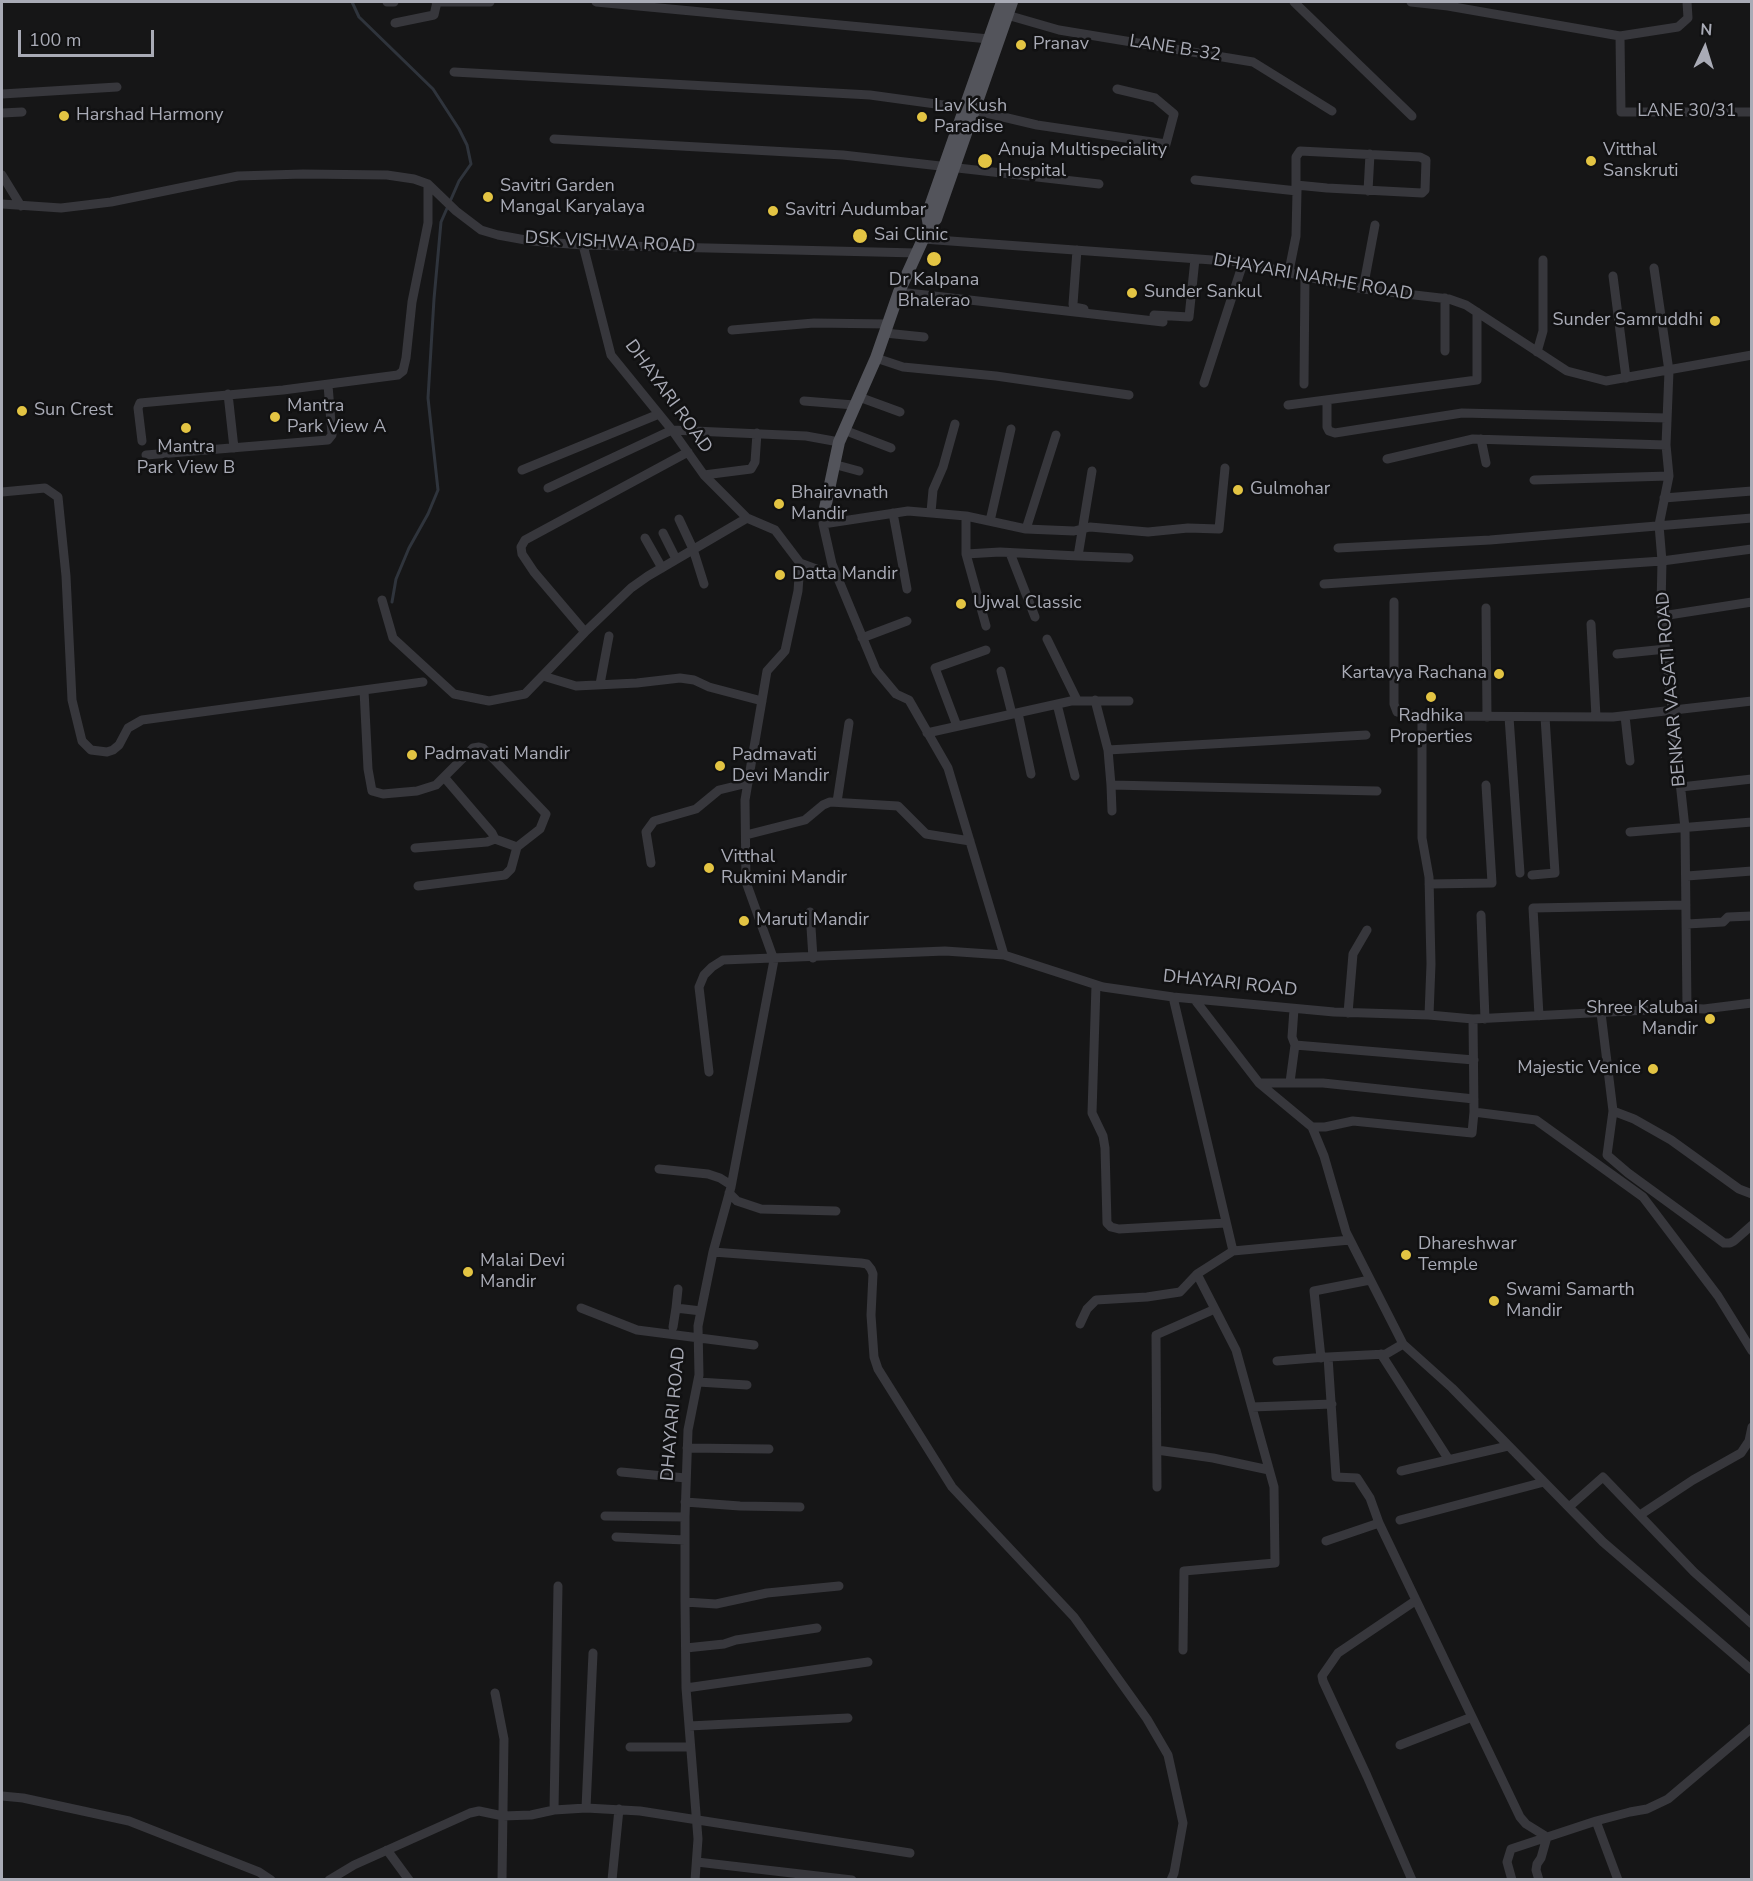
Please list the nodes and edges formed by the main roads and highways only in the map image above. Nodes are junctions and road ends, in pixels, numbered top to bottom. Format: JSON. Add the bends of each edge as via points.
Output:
{"nodes":[{"id":1,"x":1002,"y":2,"type":"edge"},
{"id":2,"x":1012,"y":2,"type":"edge"},
{"id":3,"x":969,"y":109,"type":"junction"},
{"id":4,"x":823,"y":519,"type":"road end"}],
"edges":[{"from":1,"to":3,"type":"main road"},
{"from":2,"to":3,"type":"main road"},
{"from":3,"to":4,"type":"main road","via":[[927,215],[929,226],[898,292],[876,358],[841,436]]}]}
